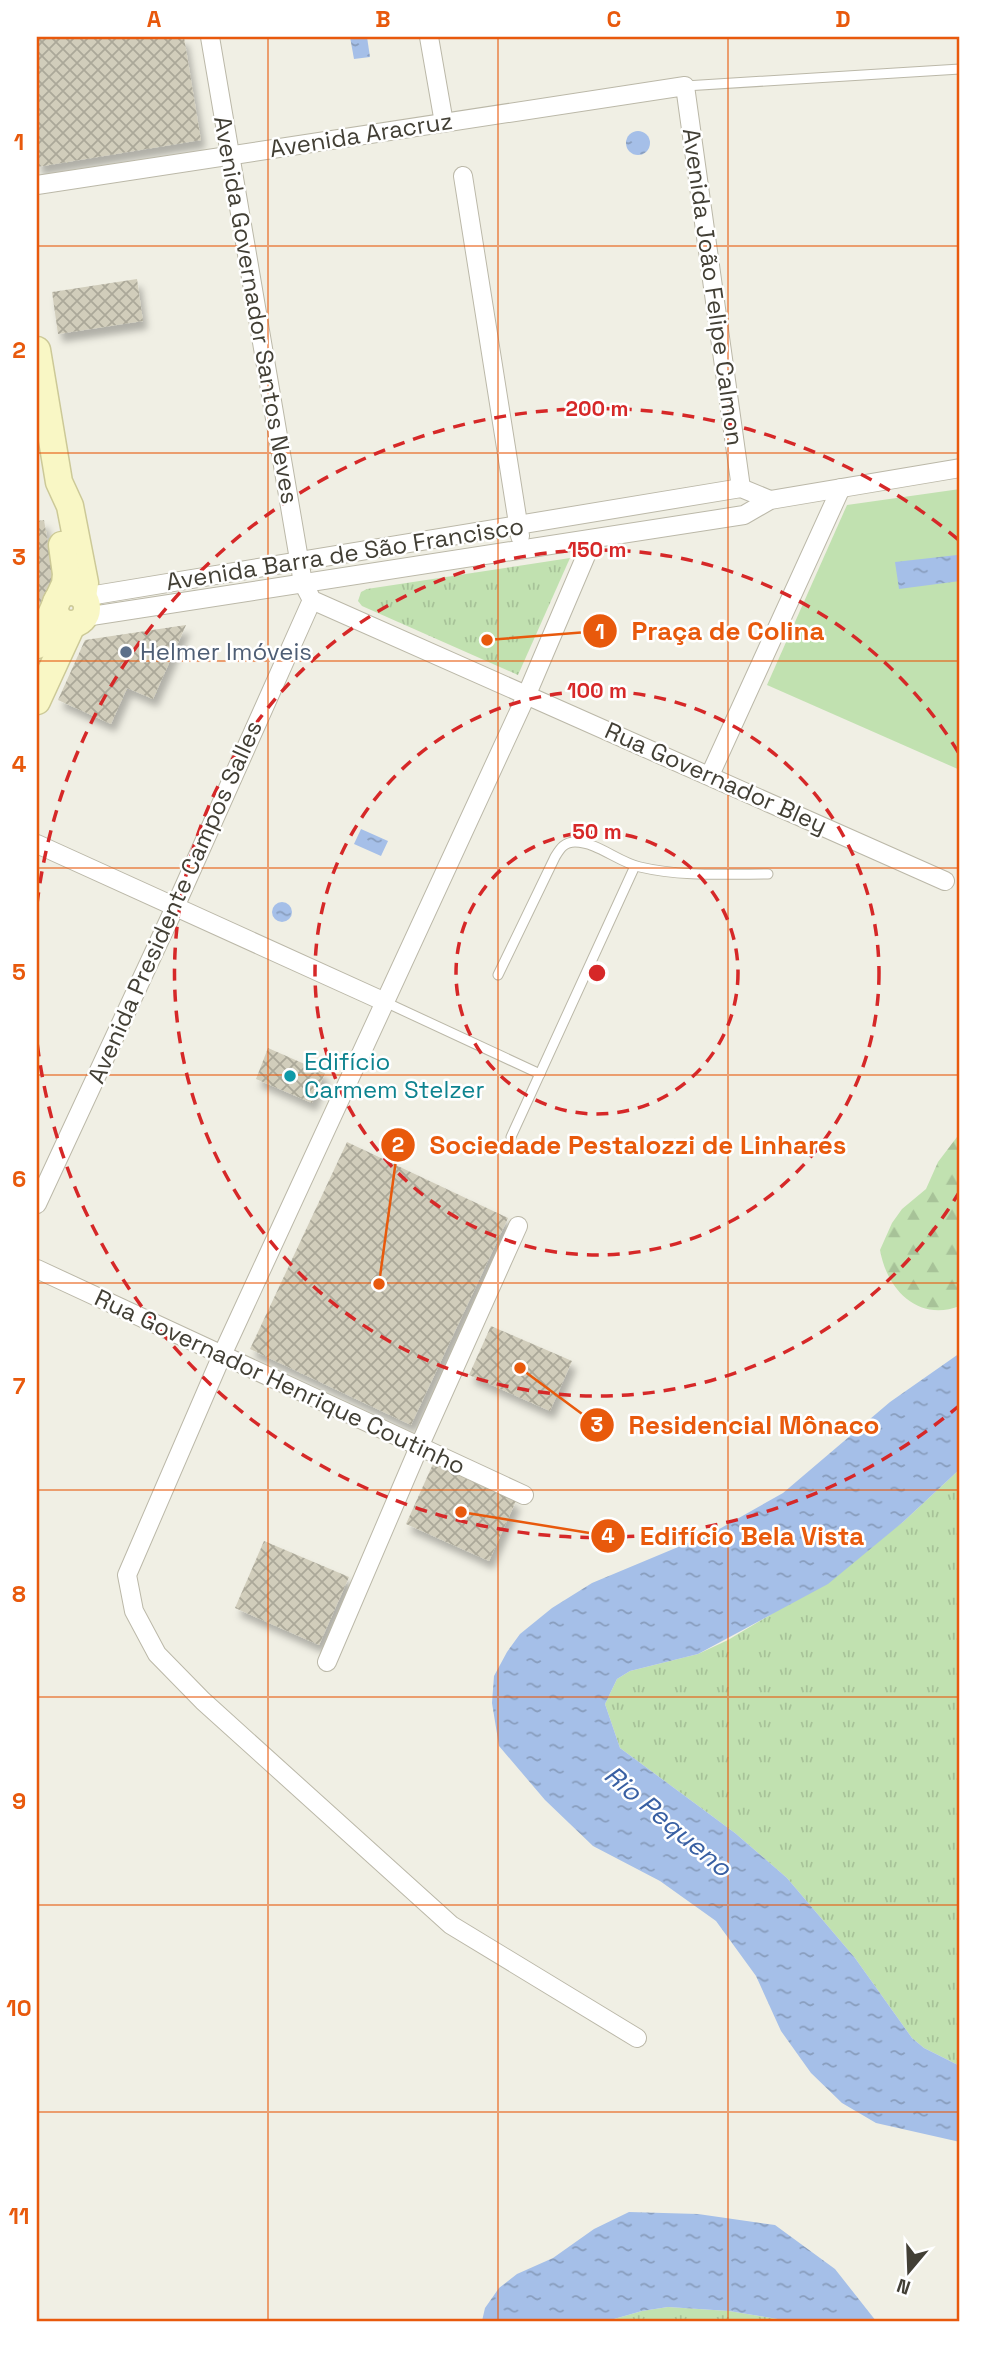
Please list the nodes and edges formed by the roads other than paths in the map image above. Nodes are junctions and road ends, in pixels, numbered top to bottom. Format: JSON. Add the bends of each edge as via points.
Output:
{"nodes":[{"id":1,"x":210,"y":37,"type":"edge"},
{"id":2,"x":429,"y":37,"type":"edge"},
{"id":3,"x":960,"y":69,"type":"edge"},
{"id":4,"x":685,"y":86,"type":"junction"},
{"id":5,"x":444,"y":122,"type":"junction"},
{"id":6,"x":230,"y":155,"type":"junction"},
{"id":7,"x":463,"y":176,"type":"dead end"},
{"id":8,"x":37,"y":185,"type":"edge"},
{"id":9,"x":37,"y":350,"type":"edge"},
{"id":10,"x":960,"y":468,"type":"edge"},
{"id":11,"x":59,"y":482,"type":"junction"},
{"id":12,"x":741,"y":488,"type":"junction"},
{"id":13,"x":841,"y":488,"type":"junction"},
{"id":14,"x":770,"y":499,"type":"junction"},
{"id":15,"x":517,"y":525,"type":"junction"},
{"id":16,"x":593,"y":539,"type":"junction"},
{"id":17,"x":522,"y":550,"type":"junction"},
{"id":18,"x":299,"y":562,"type":"junction"},
{"id":19,"x":303,"y":583,"type":"junction"},
{"id":20,"x":312,"y":600,"type":"junction"},
{"id":21,"x":57,"y":602,"type":"junction"},
{"id":22,"x":80,"y":613,"type":"junction"},
{"id":23,"x":37,"y":645,"type":"edge"},
{"id":24,"x":527,"y":694,"type":"junction"},
{"id":25,"x":37,"y":701,"type":"edge"},
{"id":26,"x":710,"y":775,"type":"junction"},
{"id":27,"x":37,"y":844,"type":"edge"},
{"id":28,"x":635,"y":866,"type":"junction"},
{"id":29,"x":768,"y":874,"type":"dead end"},
{"id":30,"x":945,"y":881,"type":"dead end"},
{"id":31,"x":175,"y":907,"type":"junction"},
{"id":32,"x":498,"y":975,"type":"dead end"},
{"id":33,"x":385,"y":1002,"type":"junction"},
{"id":34,"x":540,"y":1073,"type":"junction"},
{"id":35,"x":511,"y":1137,"type":"dead end"},
{"id":36,"x":37,"y":1204,"type":"edge"},
{"id":37,"x":518,"y":1226,"type":"dead end"},
{"id":38,"x":37,"y":1269,"type":"edge"},
{"id":39,"x":222,"y":1355,"type":"junction"},
{"id":40,"x":419,"y":1447,"type":"junction"},
{"id":41,"x":524,"y":1495,"type":"dead end"},
{"id":42,"x":327,"y":1662,"type":"dead end"},
{"id":43,"x":637,"y":2038,"type":"dead end"}],
"edges":[{"from":1,"to":6,"type":"street","name":"Avenida Governador Santos Neves"},
{"from":2,"to":5,"type":"street"},
{"from":3,"to":4,"type":"lane"},
{"from":4,"to":5,"type":"street","name":"Avenida Aracruz"},
{"from":4,"to":12,"type":"street","name":"Avenida João Felipe Calmon"},
{"from":5,"to":6,"type":"street","name":"Avenida Aracruz"},
{"from":6,"to":8,"type":"street","name":"Avenida Aracruz"},
{"from":6,"to":18,"type":"street","name":"Avenida Governador Santos Neves"},
{"from":7,"to":15,"type":"street"},
{"from":9,"to":11,"type":"main road"},
{"from":10,"to":13,"type":"street","name":"Avenida Barra de São Francisco"},
{"from":11,"to":21,"type":"main road","via":[[55,506],[66,574]]},
{"from":11,"to":22,"type":"main road","via":[[70,506],[85,583]]},
{"from":12,"to":14,"type":"street","name":"Avenida Barra de São Francisco"},
{"from":12,"to":15,"type":"street","name":"Avenida Barra de São Francisco"},
{"from":13,"to":14,"type":"street","name":"Avenida Barra de São Francisco"},
{"from":13,"to":26,"type":"street"},
{"from":14,"to":16,"type":"street","name":"Avenida Barra de São Francisco","via":[[744,516]]},
{"from":15,"to":17,"type":"street"},
{"from":15,"to":18,"type":"street","name":"Avenida Barra de São Francisco"},
{"from":16,"to":17,"type":"street","name":"Avenida Barra de São Francisco"},
{"from":16,"to":24,"type":"street"},
{"from":17,"to":19,"type":"street","name":"Avenida Barra de São Francisco"},
{"from":18,"to":19,"type":"street","name":"Avenida Governador Santos Neves"},
{"from":18,"to":22,"type":"street","name":"Avenida Barra de São Francisco"},
{"from":19,"to":20,"type":"street"},
{"from":19,"to":22,"type":"street","name":"Avenida Barra de São Francisco"},
{"from":20,"to":24,"type":"street","name":"Rua Governador Bley"},
{"from":20,"to":31,"type":"street","name":"Avenida Presidente Campos Salles"},
{"from":21,"to":22,"type":"main road","via":[[62,621]]},
{"from":21,"to":23,"type":"main road"},
{"from":22,"to":25,"type":"main road"},
{"from":24,"to":26,"type":"street","name":"Rua Governador Bley"},
{"from":24,"to":33,"type":"street"},
{"from":26,"to":30,"type":"street","name":"Rua Governador Bley"},
{"from":27,"to":31,"type":"street"},
{"from":28,"to":29,"type":"lane","via":[[668,873]]},
{"from":28,"to":32,"type":"lane","via":[[585,844],[564,845]]},
{"from":28,"to":34,"type":"lane"},
{"from":31,"to":33,"type":"street"},
{"from":31,"to":36,"type":"street","name":"Avenida Presidente Campos Salles"},
{"from":33,"to":34,"type":"lane"},
{"from":33,"to":39,"type":"street"},
{"from":34,"to":35,"type":"lane"},
{"from":37,"to":40,"type":"street"},
{"from":38,"to":39,"type":"street","name":"Rua Governador Henrique Coutinho"},
{"from":39,"to":40,"type":"street","name":"Rua Governador Henrique Coutinho"},
{"from":39,"to":43,"type":"street","via":[[127,1575],[134,1611],[157,1654],[451,1925]]},
{"from":40,"to":41,"type":"street","name":"Rua Governador Henrique Coutinho"},
{"from":40,"to":42,"type":"street"}]}
